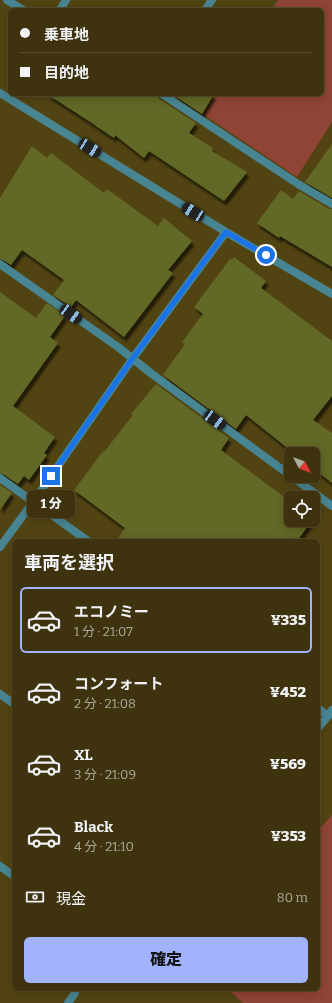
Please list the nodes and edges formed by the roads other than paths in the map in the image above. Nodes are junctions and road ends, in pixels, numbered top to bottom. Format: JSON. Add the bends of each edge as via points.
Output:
{"nodes":[{"id":1,"x":7,"y":0,"type":"edge"},
{"id":2,"x":20,"y":8,"type":"edge"},
{"id":3,"x":0,"y":93,"type":"edge"},
{"id":4,"x":165,"y":96,"type":"edge"},
{"id":5,"x":332,"y":204,"type":"edge"},
{"id":6,"x":226,"y":232,"type":"junction"},
{"id":7,"x":0,"y":264,"type":"edge"},
{"id":8,"x":332,"y":294,"type":"edge"},
{"id":9,"x":133,"y":358,"type":"junction"},
{"id":10,"x":284,"y":471,"type":"edge"},
{"id":11,"x":0,"y":478,"type":"edge"},
{"id":12,"x":301,"y":483,"type":"edge"},
{"id":13,"x":33,"y":502,"type":"junction"},
{"id":14,"x":332,"y":506,"type":"edge"},
{"id":15,"x":85,"y":539,"type":"edge"},
{"id":16,"x":0,"y":547,"type":"edge"},
{"id":17,"x":0,"y":694,"type":"edge"},
{"id":18,"x":12,"y":703,"type":"edge"},
{"id":19,"x":320,"y":709,"type":"edge"},
{"id":20,"x":330,"y":713,"type":"edge"},
{"id":21,"x":320,"y":726,"type":"edge"},
{"id":22,"x":0,"y":866,"type":"edge"},
{"id":23,"x":12,"y":875,"type":"edge"},
{"id":24,"x":75,"y":993,"type":"dead end"},
{"id":25,"x":68,"y":1003,"type":"edge"}],
"edges":[{"from":1,"to":2,"type":"street"},
{"from":3,"to":6,"type":"street"},
{"from":4,"to":5,"type":"street"},
{"from":6,"to":8,"type":"street"},
{"from":6,"to":9,"type":"street"},
{"from":7,"to":9,"type":"street"},
{"from":9,"to":10,"type":"street"},
{"from":9,"to":13,"type":"street"},
{"from":11,"to":13,"type":"street"},
{"from":12,"to":14,"type":"street"},
{"from":13,"to":15,"type":"street"},
{"from":13,"to":16,"type":"street"},
{"from":17,"to":18,"type":"street"},
{"from":19,"to":20,"type":"street"},
{"from":20,"to":21,"type":"street"},
{"from":22,"to":23,"type":"street"},
{"from":24,"to":25,"type":"street"}]}
